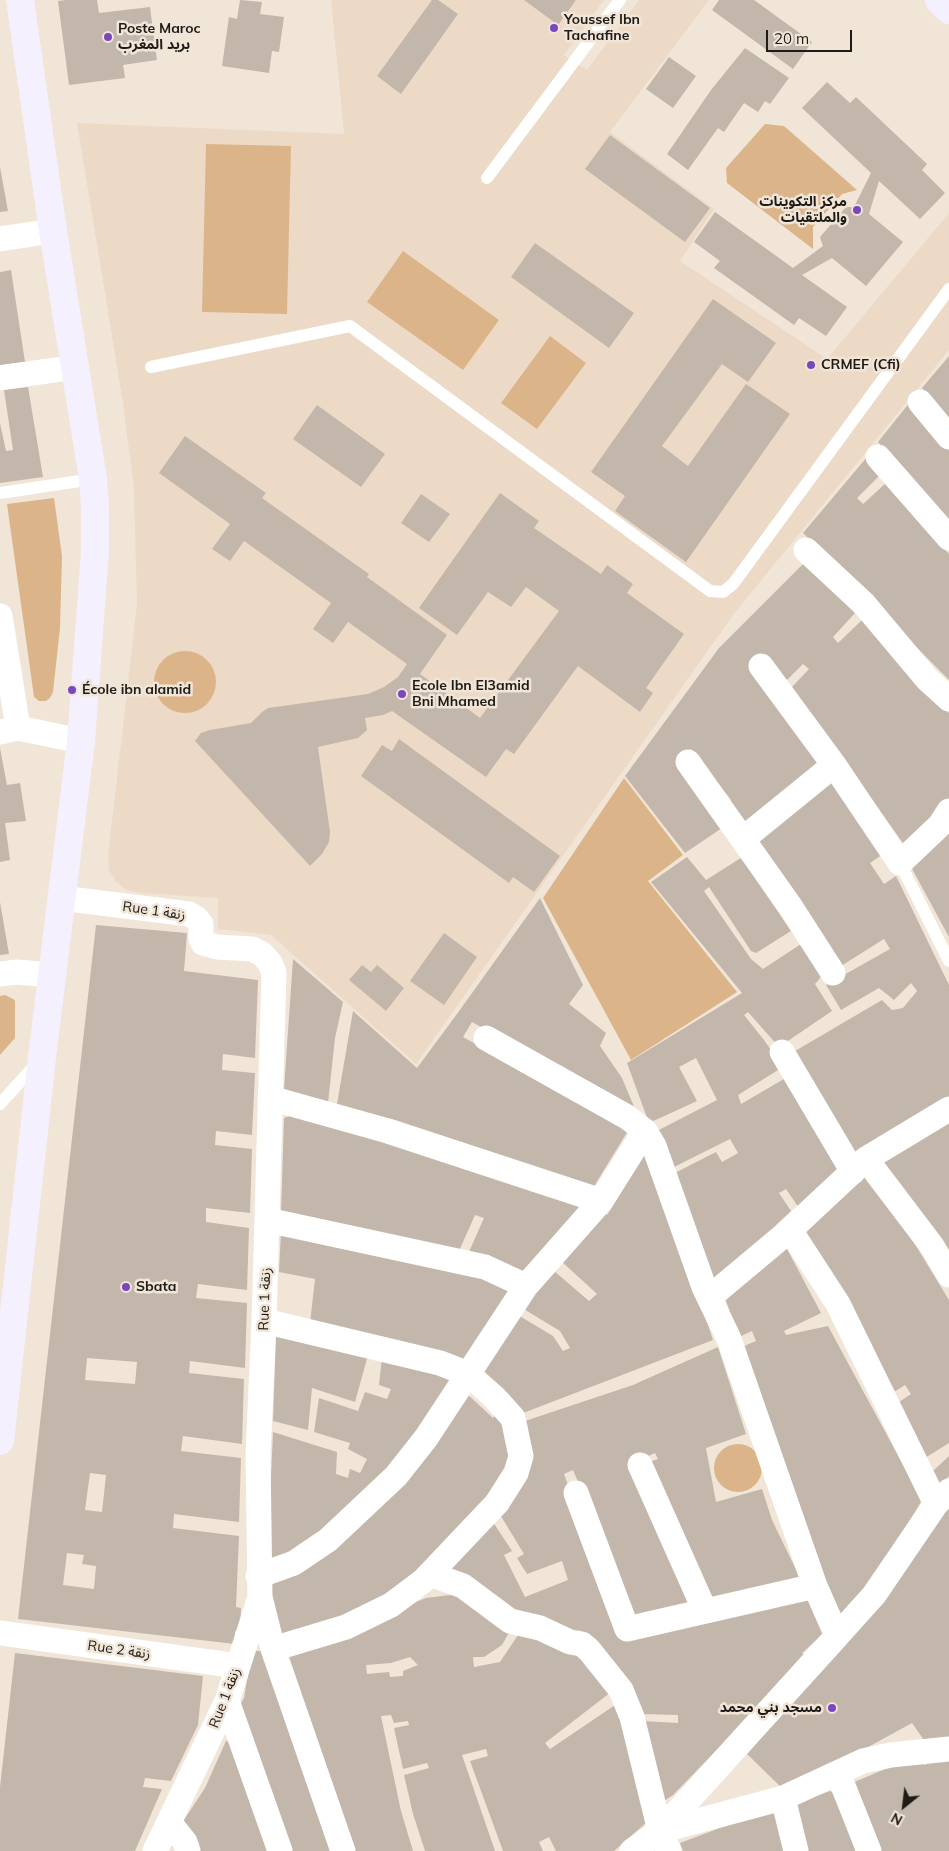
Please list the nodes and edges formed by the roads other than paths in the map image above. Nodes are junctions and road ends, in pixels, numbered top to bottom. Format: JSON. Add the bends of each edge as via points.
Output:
{"nodes":[{"id":1,"x":20,"y":0,"type":"edge"},
{"id":2,"x":620,"y":0,"type":"edge"},
{"id":3,"x":938,"y":0,"type":"edge"},
{"id":4,"x":949,"y":10,"type":"edge"},
{"id":5,"x":487,"y":178,"type":"dead end"},
{"id":6,"x":53,"y":231,"type":"junction"},
{"id":7,"x":0,"y":239,"type":"edge"},
{"id":8,"x":949,"y":289,"type":"edge"},
{"id":9,"x":76,"y":367,"type":"junction"},
{"id":10,"x":151,"y":367,"type":"dead end"},
{"id":11,"x":0,"y":378,"type":"edge"},
{"id":12,"x":920,"y":402,"type":"dead end"},
{"id":13,"x":949,"y":437,"type":"edge"},
{"id":14,"x":878,"y":457,"type":"dead end"},
{"id":15,"x":93,"y":478,"type":"junction"},
{"id":16,"x":0,"y":493,"type":"edge"},
{"id":17,"x":949,"y":538,"type":"edge"},
{"id":18,"x":806,"y":550,"type":"dead end"},
{"id":19,"x":0,"y":616,"type":"edge"},
{"id":20,"x":761,"y":666,"type":"dead end"},
{"id":21,"x":949,"y":699,"type":"edge"},
{"id":22,"x":9,"y":730,"type":"edge"},
{"id":23,"x":81,"y":741,"type":"junction"},
{"id":24,"x":688,"y":762,"type":"dead end"},
{"id":25,"x":834,"y":766,"type":"junction"},
{"id":26,"x":949,"y":811,"type":"edge"},
{"id":27,"x":743,"y":839,"type":"junction"},
{"id":28,"x":900,"y":863,"type":"junction"},
{"id":29,"x":61,"y":898,"type":"junction"},
{"id":30,"x":949,"y":961,"type":"edge"},
{"id":31,"x":833,"y":972,"type":"dead end"},
{"id":32,"x":0,"y":974,"type":"edge"},
{"id":33,"x":52,"y":975,"type":"junction"},
{"id":34,"x":486,"y":1038,"type":"dead end"},
{"id":35,"x":782,"y":1052,"type":"dead end"},
{"id":36,"x":42,"y":1057,"type":"junction"},
{"id":37,"x":270,"y":1098,"type":"junction"},
{"id":38,"x":0,"y":1104,"type":"edge"},
{"id":39,"x":949,"y":1109,"type":"edge"},
{"id":40,"x":645,"y":1131,"type":"junction"},
{"id":41,"x":859,"y":1166,"type":"junction"},
{"id":42,"x":602,"y":1201,"type":"junction"},
{"id":43,"x":267,"y":1220,"type":"junction"},
{"id":44,"x":790,"y":1230,"type":"junction"},
{"id":45,"x":949,"y":1275,"type":"edge"},
{"id":46,"x":526,"y":1286,"type":"junction"},
{"id":47,"x":710,"y":1297,"type":"junction"},
{"id":48,"x":264,"y":1321,"type":"junction"},
{"id":49,"x":6,"y":1325,"type":"edge"},
{"id":50,"x":468,"y":1374,"type":"junction"},
{"id":51,"x":0,"y":1441,"type":"edge"},
{"id":52,"x":640,"y":1465,"type":"dead end"},
{"id":53,"x":576,"y":1493,"type":"dead end"},
{"id":54,"x":942,"y":1498,"type":"edge"},
{"id":55,"x":430,"y":1574,"type":"junction"},
{"id":56,"x":815,"y":1586,"type":"junction"},
{"id":57,"x":259,"y":1587,"type":"junction"},
{"id":58,"x":706,"y":1611,"type":"junction"},
{"id":59,"x":0,"y":1634,"type":"edge"},
{"id":60,"x":836,"y":1636,"type":"junction"},
{"id":61,"x":273,"y":1649,"type":"junction"},
{"id":62,"x":238,"y":1666,"type":"junction"},
{"id":63,"x":227,"y":1701,"type":"junction"},
{"id":64,"x":949,"y":1749,"type":"edge"},
{"id":65,"x":838,"y":1773,"type":"junction"},
{"id":66,"x":783,"y":1798,"type":"junction"},
{"id":67,"x":168,"y":1822,"type":"junction"},
{"id":68,"x":664,"y":1841,"type":"edge"},
{"id":69,"x":155,"y":1851,"type":"edge"},
{"id":70,"x":188,"y":1851,"type":"edge"},
{"id":71,"x":280,"y":1851,"type":"edge"},
{"id":72,"x":343,"y":1851,"type":"edge"},
{"id":73,"x":632,"y":1851,"type":"edge"},
{"id":74,"x":796,"y":1851,"type":"edge"},
{"id":75,"x":869,"y":1851,"type":"edge"}],
"edges":[{"from":1,"to":6,"type":"street"},
{"from":2,"to":5,"type":"lane"},
{"from":3,"to":4,"type":"street"},
{"from":6,"to":7,"type":"street"},
{"from":6,"to":9,"type":"street"},
{"from":8,"to":10,"type":"lane","via":[[733,584],[723,592],[710,591],[350,326]]},
{"from":9,"to":11,"type":"street"},
{"from":9,"to":15,"type":"street"},
{"from":12,"to":13,"type":"street"},
{"from":14,"to":17,"type":"street"},
{"from":15,"to":16,"type":"lane"},
{"from":15,"to":23,"type":"street","via":[[95,551]]},
{"from":18,"to":21,"type":"street","via":[[864,604],[927,679]]},
{"from":19,"to":22,"type":"street"},
{"from":20,"to":25,"type":"street"},
{"from":22,"to":23,"type":"street"},
{"from":23,"to":29,"type":"street"},
{"from":24,"to":27,"type":"street"},
{"from":25,"to":27,"type":"street"},
{"from":25,"to":28,"type":"street"},
{"from":26,"to":28,"type":"street","via":[[940,825]]},
{"from":27,"to":31,"type":"street"},
{"from":28,"to":30,"type":"lane"},
{"from":29,"to":33,"type":"street"},
{"from":29,"to":37,"type":"street","name":"Rue 1 زنقة","via":[[189,914],[200,924],[203,943],[252,949],[262,954],[270,963],[275,988]]},
{"from":32,"to":33,"type":"street"},
{"from":33,"to":36,"type":"street"},
{"from":34,"to":40,"type":"street","via":[[627,1117]]},
{"from":35,"to":41,"type":"street"},
{"from":36,"to":38,"type":"lane"},
{"from":36,"to":49,"type":"street"},
{"from":37,"to":42,"type":"street"},
{"from":37,"to":43,"type":"street","name":"Rue 1 زنقة"},
{"from":39,"to":41,"type":"street"},
{"from":40,"to":42,"type":"street"},
{"from":40,"to":47,"type":"street","via":[[654,1146]]},
{"from":41,"to":44,"type":"street"},
{"from":41,"to":45,"type":"street","via":[[932,1246]]},
{"from":42,"to":46,"type":"street"},
{"from":43,"to":46,"type":"street","via":[[485,1267]]},
{"from":43,"to":48,"type":"street","name":"Rue 1 زنقة"},
{"from":44,"to":47,"type":"street"},
{"from":44,"to":54,"type":"street","via":[[838,1304]]},
{"from":46,"to":50,"type":"street"},
{"from":47,"to":56,"type":"street","via":[[729,1339]]},
{"from":48,"to":50,"type":"street","via":[[440,1363]]},
{"from":48,"to":57,"type":"street","name":"Rue 1 زنقة","via":[[258,1455]]},
{"from":49,"to":51,"type":"street"},
{"from":50,"to":55,"type":"street","via":[[513,1418],[521,1456],[516,1473],[497,1503]]},
{"from":50,"to":57,"type":"street","via":[[426,1438],[396,1476],[328,1540]]},
{"from":52,"to":58,"type":"street"},
{"from":53,"to":58,"type":"street","via":[[627,1629]]},
{"from":54,"to":60,"type":"street","via":[[874,1595]]},
{"from":55,"to":61,"type":"street","via":[[390,1605],[355,1622]]},
{"from":55,"to":68,"type":"street","via":[[463,1586],[510,1621],[540,1628],[582,1644],[589,1650],[620,1690],[632,1717]]},
{"from":56,"to":58,"type":"street"},
{"from":56,"to":60,"type":"street"},
{"from":57,"to":61,"type":"street"},
{"from":57,"to":62,"type":"street","name":"Rue 1 زنقة"},
{"from":59,"to":62,"type":"street","name":"Rue 2 زنقة"},
{"from":60,"to":68,"type":"street"},
{"from":61,"to":72,"type":"street"},
{"from":62,"to":63,"type":"street","name":"Rue 1 زنقة"},
{"from":63,"to":67,"type":"street","name":"Rue 1 زنقة"},
{"from":63,"to":71,"type":"street"},
{"from":64,"to":65,"type":"street","via":[[863,1761]]},
{"from":65,"to":66,"type":"street"},
{"from":65,"to":75,"type":"street"},
{"from":66,"to":68,"type":"street"},
{"from":66,"to":74,"type":"street"},
{"from":67,"to":69,"type":"street","name":"Rue 1 زنقة"},
{"from":67,"to":70,"type":"street","via":[[185,1842]]},
{"from":68,"to":73,"type":"street"}]}
